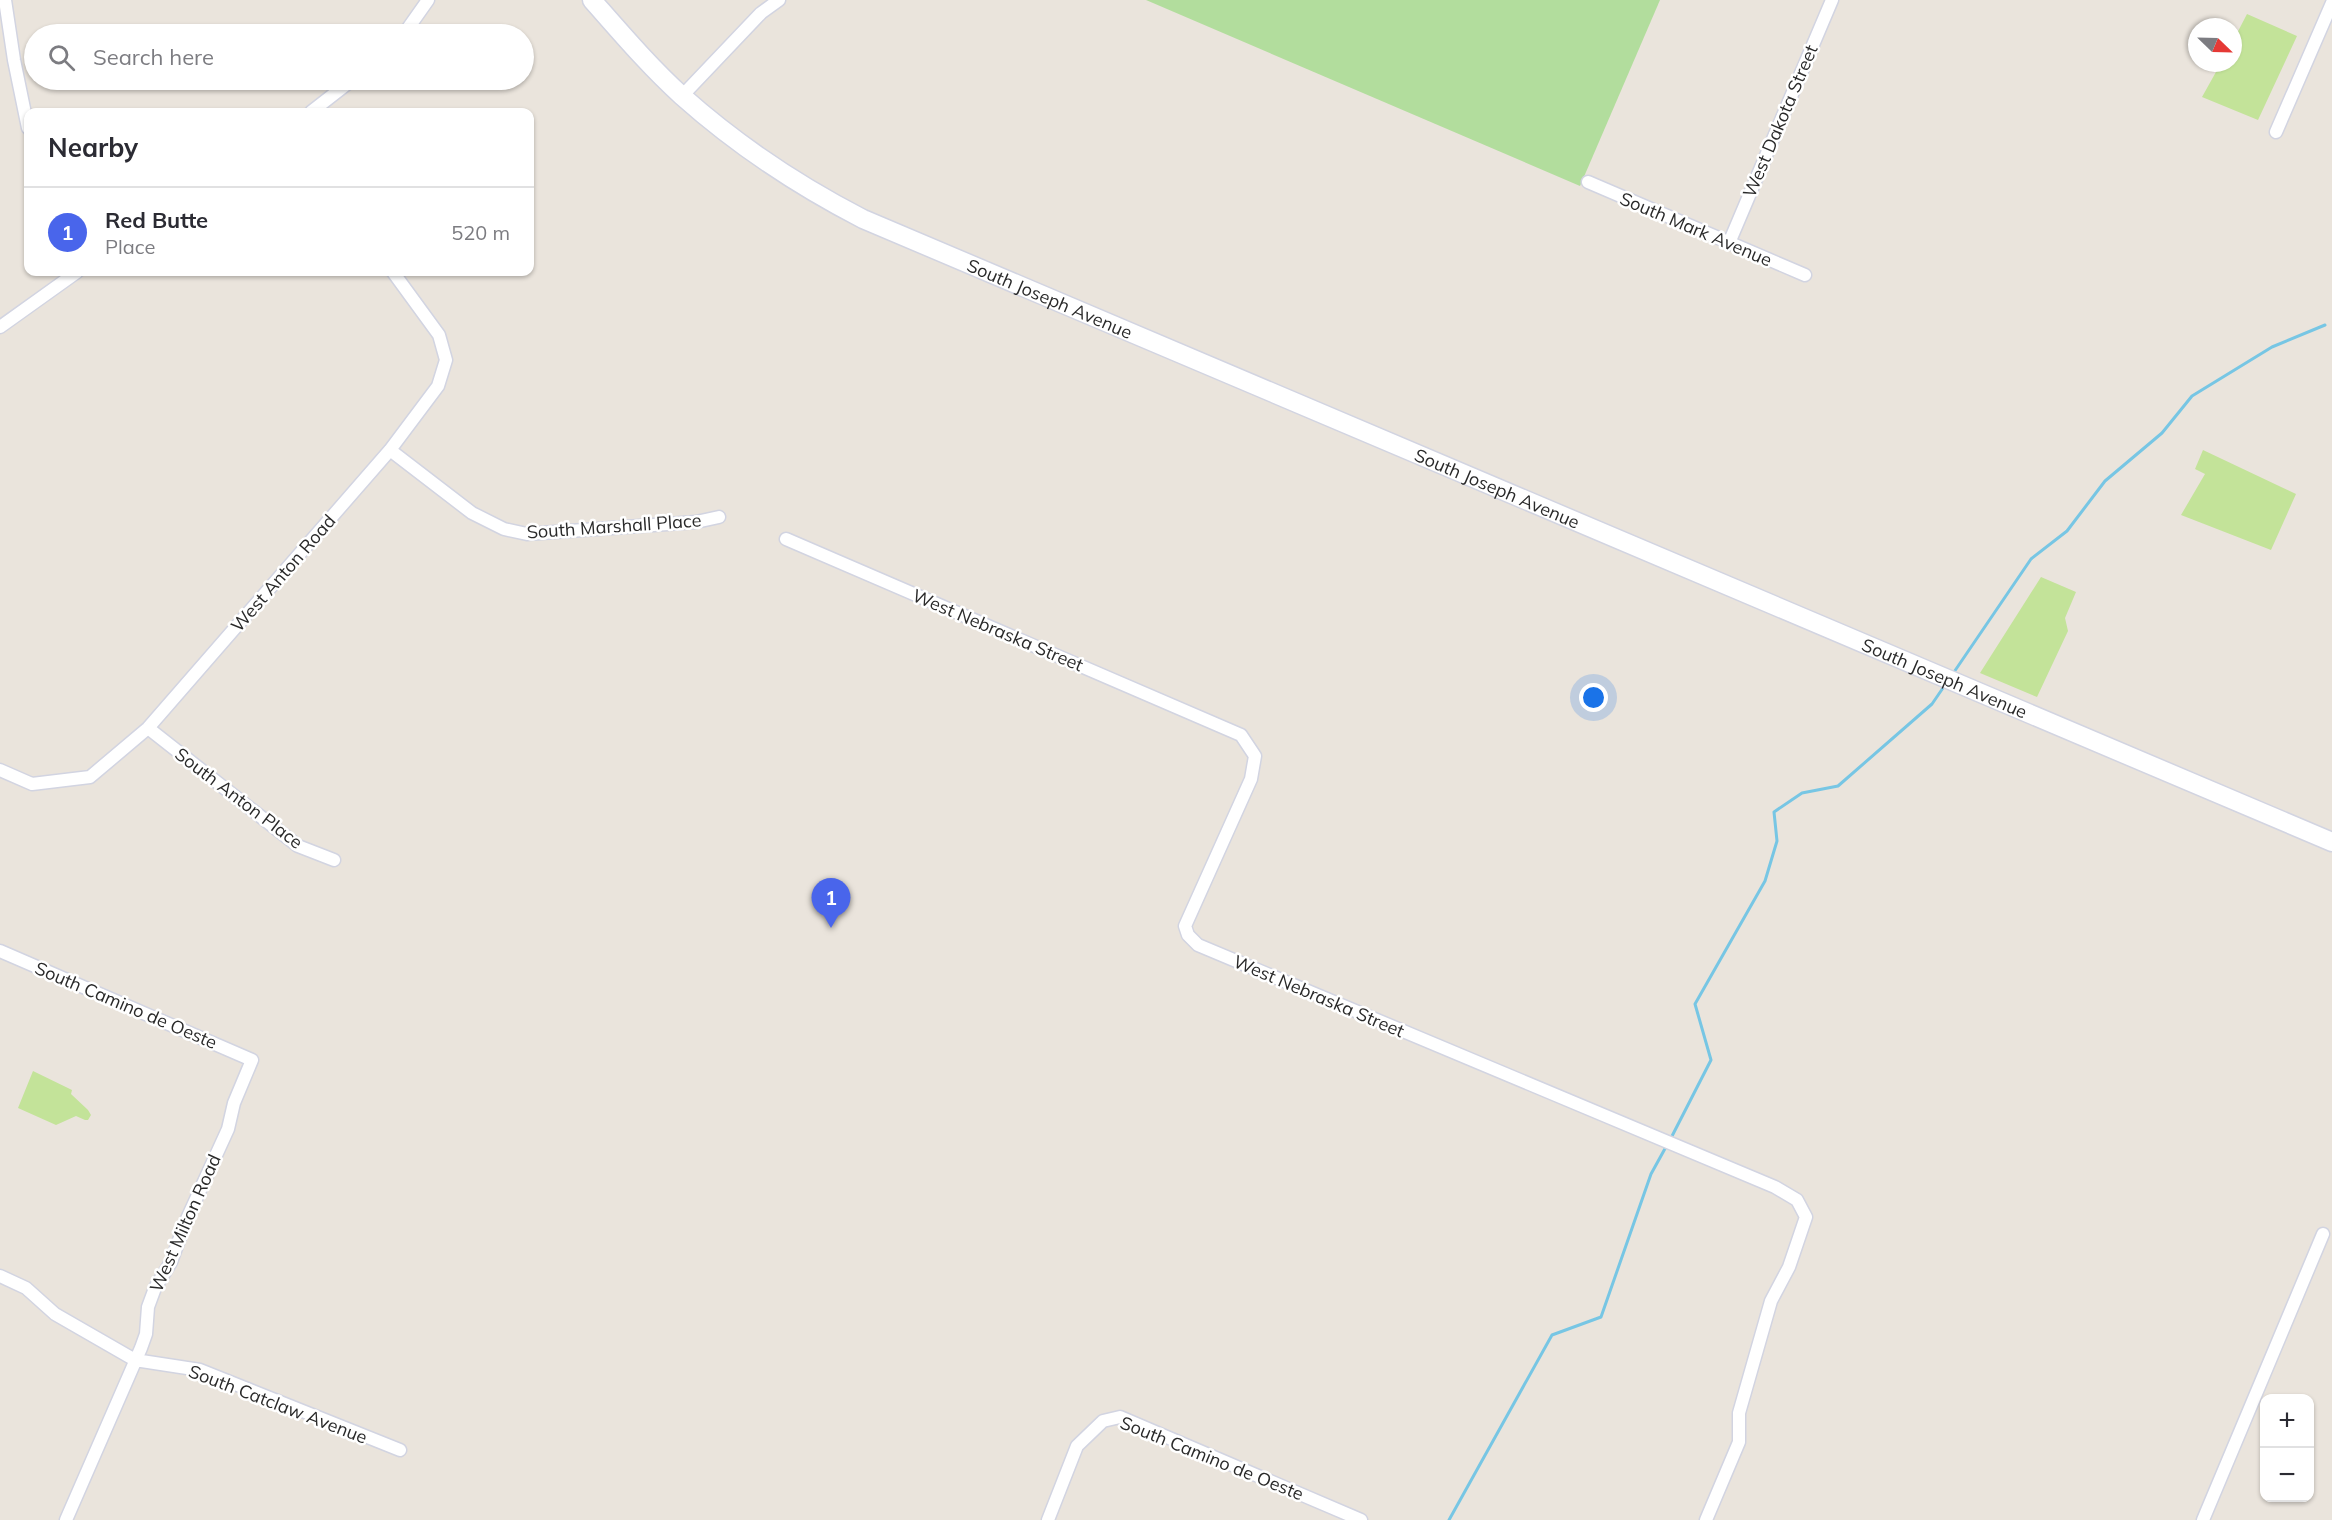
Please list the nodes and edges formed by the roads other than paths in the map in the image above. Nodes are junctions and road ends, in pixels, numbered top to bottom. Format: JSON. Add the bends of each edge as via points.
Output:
{"nodes":[{"id":1,"x":5,"y":0,"type":"edge"},
{"id":2,"x":428,"y":0,"type":"edge"},
{"id":3,"x":592,"y":0,"type":"edge"},
{"id":4,"x":779,"y":0,"type":"edge"},
{"id":5,"x":1832,"y":0,"type":"edge"},
{"id":6,"x":2332,"y":3,"type":"edge"},
{"id":7,"x":411,"y":24,"type":"edge"},
{"id":8,"x":14,"y":60,"type":"junction"},
{"id":9,"x":0,"y":62,"type":"edge"},
{"id":10,"x":339,"y":90,"type":"edge"},
{"id":11,"x":682,"y":96,"type":"junction"},
{"id":12,"x":316,"y":108,"type":"edge"},
{"id":13,"x":24,"y":109,"type":"edge"},
{"id":14,"x":2276,"y":132,"type":"dead end"},
{"id":15,"x":1588,"y":182,"type":"dead end"},
{"id":16,"x":1729,"y":243,"type":"junction"},
{"id":17,"x":1805,"y":275,"type":"dead end"},
{"id":18,"x":68,"y":276,"type":"edge"},
{"id":19,"x":396,"y":276,"type":"edge"},
{"id":20,"x":0,"y":327,"type":"edge"},
{"id":21,"x":390,"y":450,"type":"junction"},
{"id":22,"x":719,"y":517,"type":"dead end"},
{"id":23,"x":786,"y":539,"type":"dead end"},
{"id":24,"x":148,"y":728,"type":"junction"},
{"id":25,"x":0,"y":770,"type":"edge"},
{"id":26,"x":2332,"y":842,"type":"edge"},
{"id":27,"x":334,"y":860,"type":"dead end"},
{"id":28,"x":0,"y":951,"type":"edge"},
{"id":29,"x":252,"y":1060,"type":"joint"},
{"id":30,"x":2323,"y":1234,"type":"dead end"},
{"id":31,"x":0,"y":1276,"type":"edge"},
{"id":32,"x":135,"y":1360,"type":"junction"},
{"id":33,"x":400,"y":1450,"type":"dead end"},
{"id":34,"x":66,"y":1520,"type":"edge"},
{"id":35,"x":1048,"y":1520,"type":"edge"},
{"id":36,"x":1361,"y":1520,"type":"edge"},
{"id":37,"x":1706,"y":1520,"type":"edge"},
{"id":38,"x":2204,"y":1520,"type":"edge"}],
"edges":[{"from":1,"to":8,"type":"street"},
{"from":2,"to":7,"type":"street"},
{"from":3,"to":11,"type":"main road","name":"South Joseph Avenue"},
{"from":4,"to":11,"type":"street","via":[[761,13]]},
{"from":5,"to":16,"type":"street","name":"West Dakota Street"},
{"from":6,"to":14,"type":"street"},
{"from":8,"to":9,"type":"street"},
{"from":8,"to":13,"type":"street"},
{"from":10,"to":12,"type":"street"},
{"from":11,"to":26,"type":"main road","name":"South Joseph Avenue","via":[[747,149],[800,185],[863,219]]},
{"from":15,"to":16,"type":"street","name":"South Mark Avenue"},
{"from":16,"to":17,"type":"street","name":"South Mark Avenue"},
{"from":18,"to":20,"type":"street"},
{"from":19,"to":21,"type":"street","name":"West Anton Road","via":[[439,334],[446,360],[438,386]]},
{"from":21,"to":22,"type":"street","name":"South Marshall Place","via":[[472,513],[504,529],[527,534]]},
{"from":21,"to":24,"type":"street","name":"West Anton Road"},
{"from":23,"to":37,"type":"street","name":"West Nebraska Street","via":[[1241,735],[1255,756],[1251,779],[1185,926],[1198,945],[1775,1187],[1797,1200],[1806,1217],[1789,1267],[1771,1301],[1739,1413],[1739,1442]]},
{"from":24,"to":25,"type":"street","name":"West Anton Road","via":[[90,777],[32,784]]},
{"from":24,"to":27,"type":"street","name":"South Anton Place","via":[[298,846]]},
{"from":28,"to":29,"type":"street","name":"South Camino de Oeste"},
{"from":29,"to":32,"type":"street","name":"West Milton Road","via":[[228,1129],[171,1262],[155,1288],[148,1307],[146,1334]]},
{"from":30,"to":38,"type":"street"},
{"from":31,"to":32,"type":"street","name":"South Catclaw Avenue","via":[[26,1288],[56,1314]]},
{"from":32,"to":33,"type":"street","name":"South Catclaw Avenue","via":[[200,1370]]},
{"from":32,"to":34,"type":"street","name":"West Milton Road"},
{"from":35,"to":36,"type":"street","name":"South Camino de Oeste","via":[[1077,1446],[1103,1421],[1120,1417]]}]}
